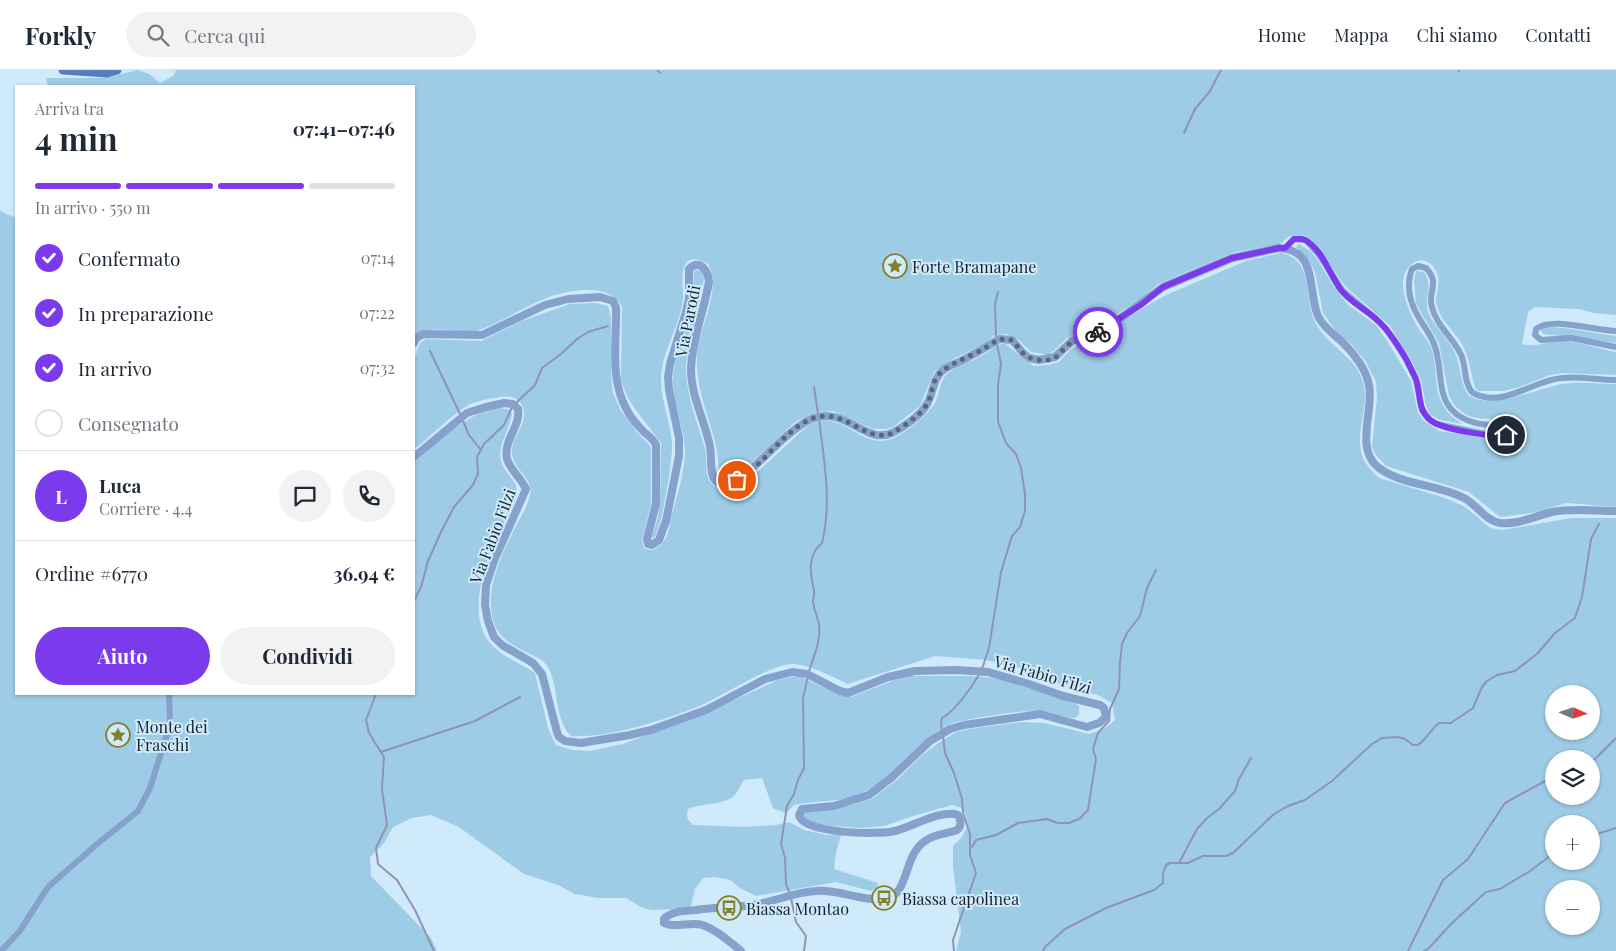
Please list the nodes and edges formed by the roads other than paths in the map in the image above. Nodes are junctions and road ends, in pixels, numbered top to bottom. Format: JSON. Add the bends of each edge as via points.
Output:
{"nodes":[{"id":1,"x":63,"y":70,"type":"edge"},
{"id":2,"x":117,"y":70,"type":"edge"},
{"id":3,"x":1285,"y":248,"type":"junction"},
{"id":4,"x":1616,"y":331,"type":"edge"},
{"id":5,"x":415,"y":340,"type":"edge"},
{"id":6,"x":1616,"y":347,"type":"edge"},
{"id":7,"x":1616,"y":380,"type":"edge"},
{"id":8,"x":415,"y":455,"type":"edge"},
{"id":9,"x":1616,"y":511,"type":"edge"},
{"id":10,"x":169,"y":695,"type":"edge"},
{"id":11,"x":0,"y":951,"type":"edge"},
{"id":12,"x":740,"y":951,"type":"edge"}],
"edges":[{"from":1,"to":2,"type":"main road","via":[[107,73]]},
{"from":3,"to":5,"type":"street","name":"Via Parodi","via":[[1232,258],[1163,287],[1111,325],[1072,341],[1055,358],[1030,358],[1012,340],[999,339],[944,369],[933,383],[926,405],[890,434],[864,432],[838,417],[815,417],[802,424],[730,484],[718,482],[713,477],[709,443],[693,392],[694,338],[709,282],[705,268],[692,266],[689,269],[689,299],[668,377],[679,456],[666,522],[659,540],[650,545],[647,539],[656,504],[656,445],[637,425],[620,393],[615,365],[616,307],[613,302],[595,297],[568,299],[545,305],[482,335],[427,334]]},
{"from":3,"to":7,"type":"street","via":[[1294,239],[1306,240],[1342,290],[1386,329],[1416,380],[1422,410],[1436,424],[1490,435],[1506,435],[1510,430],[1506,426],[1461,418],[1445,399],[1434,344],[1412,304],[1409,279],[1415,267],[1426,268],[1431,274],[1435,284],[1431,300],[1434,315],[1457,348],[1469,387],[1476,395],[1504,396],[1564,377]]},
{"from":3,"to":9,"type":"street","via":[[1296,253],[1308,267],[1318,316],[1354,355],[1368,381],[1366,443],[1371,459],[1379,468],[1404,480],[1455,494],[1500,523],[1560,511]]},
{"from":4,"to":6,"type":"street","via":[[1544,324],[1536,329],[1535,335],[1541,340],[1571,338]]},
{"from":8,"to":12,"type":"street","name":"Via Fabio Filzi","via":[[467,413],[504,403],[513,404],[518,409],[507,457],[510,467],[526,489],[494,561],[486,585],[485,605],[494,637],[533,663],[542,674],[557,732],[565,741],[591,742],[651,730],[706,710],[766,679],[792,672],[807,674],[846,693],[915,671],[988,672],[1100,704],[1104,708],[1106,717],[1092,726],[1071,724],[1040,714],[950,729],[930,741],[869,795],[840,805],[802,809],[801,821],[812,827],[834,831],[882,833],[946,813],[958,815],[961,824],[957,830],[932,836],[920,845],[910,859],[902,888],[892,897],[871,899],[815,890],[751,906],[682,911],[664,919],[664,923],[669,925],[709,927]]},
{"from":10,"to":11,"type":"street","via":[[170,725],[150,788],[138,812],[48,887],[19,932]]}]}
